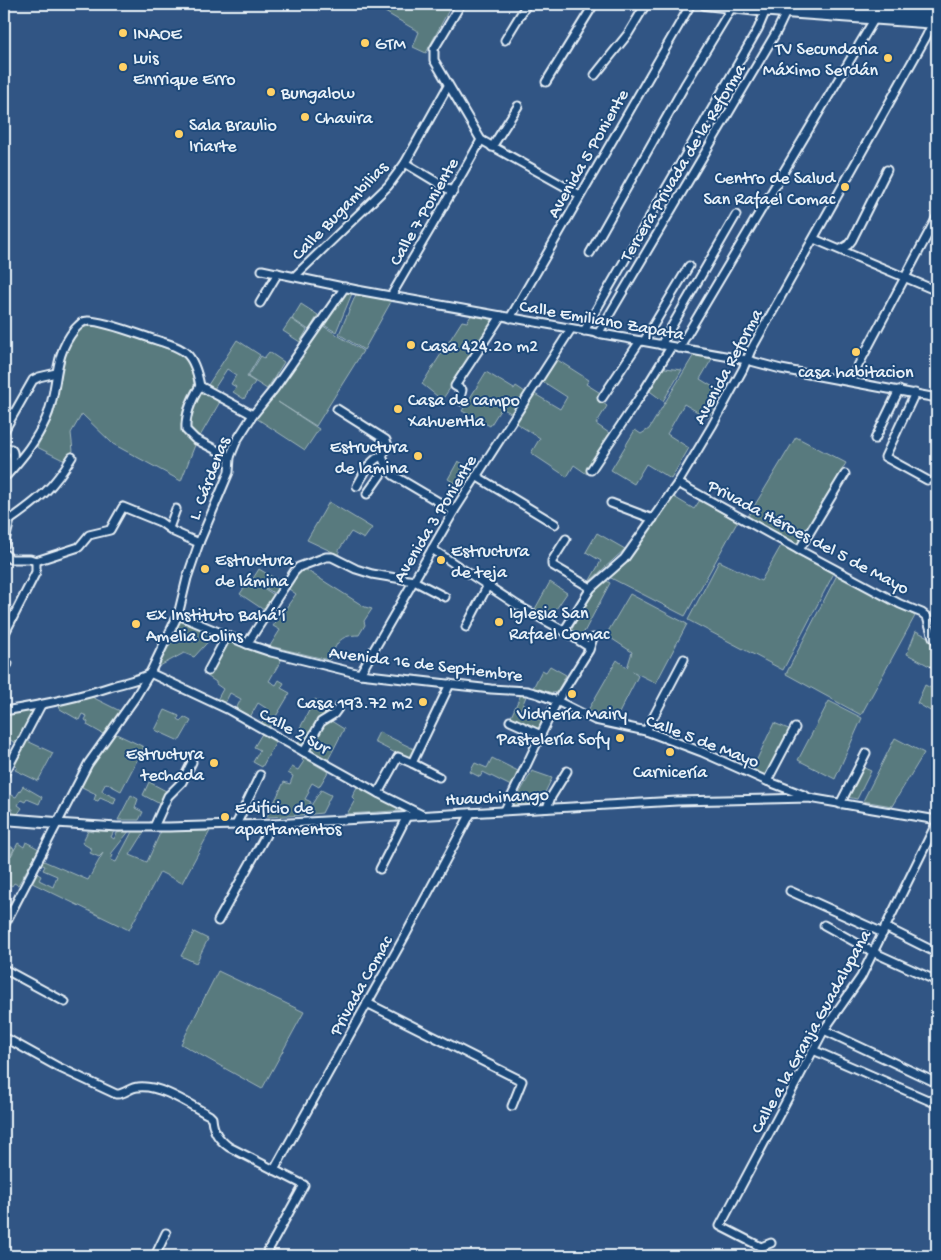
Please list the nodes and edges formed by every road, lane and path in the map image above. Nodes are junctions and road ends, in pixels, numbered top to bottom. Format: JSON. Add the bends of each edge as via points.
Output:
{"nodes":[{"id":1,"x":461,"y":4,"type":"edge"},
{"id":2,"x":527,"y":4,"type":"edge"},
{"id":3,"x":594,"y":4,"type":"edge"},
{"id":4,"x":646,"y":4,"type":"edge"},
{"id":5,"x":691,"y":4,"type":"edge"},
{"id":6,"x":705,"y":4,"type":"edge"},
{"id":7,"x":773,"y":5,"type":"edge"},
{"id":8,"x":732,"y":7,"type":"junction"},
{"id":9,"x":810,"y":7,"type":"edge"},
{"id":10,"x":787,"y":8,"type":"edge"},
{"id":11,"x":847,"y":9,"type":"edge"},
{"id":12,"x":875,"y":18,"type":"junction"},
{"id":13,"x":936,"y":19,"type":"edge"},
{"id":14,"x":505,"y":40,"type":"dead end"},
{"id":15,"x":595,"y":75,"type":"dead end"},
{"id":16,"x":546,"y":82,"type":"dead end"},
{"id":17,"x":448,"y":86,"type":"junction"},
{"id":18,"x":518,"y":106,"type":"dead end"},
{"id":19,"x":481,"y":140,"type":"junction"},
{"id":20,"x":492,"y":147,"type":"junction"},
{"id":21,"x":405,"y":163,"type":"junction"},
{"id":22,"x":887,"y":170,"type":"dead end"},
{"id":23,"x":453,"y":192,"type":"junction"},
{"id":24,"x":580,"y":195,"type":"junction"},
{"id":25,"x":736,"y":215,"type":"dead end"},
{"id":26,"x":937,"y":217,"type":"edge"},
{"id":27,"x":814,"y":239,"type":"junction"},
{"id":28,"x":841,"y":249,"type":"junction"},
{"id":29,"x":590,"y":253,"type":"dead end"},
{"id":30,"x":689,"y":266,"type":"dead end"},
{"id":31,"x":262,"y":270,"type":"dead end"},
{"id":32,"x":278,"y":273,"type":"junction"},
{"id":33,"x":295,"y":276,"type":"junction"},
{"id":34,"x":904,"y":278,"type":"junction"},
{"id":35,"x":345,"y":287,"type":"junction"},
{"id":36,"x":937,"y":291,"type":"edge"},
{"id":37,"x":391,"y":296,"type":"junction"},
{"id":38,"x":260,"y":303,"type":"dead end"},
{"id":39,"x":501,"y":316,"type":"junction"},
{"id":40,"x":510,"y":318,"type":"junction"},
{"id":41,"x":571,"y":329,"type":"junction"},
{"id":42,"x":584,"y":331,"type":"junction"},
{"id":43,"x":598,"y":334,"type":"junction"},
{"id":44,"x":642,"y":341,"type":"junction"},
{"id":45,"x":661,"y":345,"type":"junction"},
{"id":46,"x":675,"y":347,"type":"junction"},
{"id":47,"x":746,"y":360,"type":"junction"},
{"id":48,"x":56,"y":373,"type":"junction"},
{"id":49,"x":850,"y":381,"type":"junction"},
{"id":50,"x":200,"y":386,"type":"junction"},
{"id":51,"x":899,"y":390,"type":"junction"},
{"id":52,"x":915,"y":393,"type":"junction"},
{"id":53,"x":602,"y":398,"type":"dead end"},
{"id":54,"x":937,"y":398,"type":"edge"},
{"id":55,"x":462,"y":401,"type":"dead end"},
{"id":56,"x":337,"y":409,"type":"dead end"},
{"id":57,"x":253,"y":414,"type":"junction"},
{"id":58,"x":4,"y":431,"type":"edge"},
{"id":59,"x":876,"y":439,"type":"dead end"},
{"id":60,"x":4,"y":448,"type":"edge"},
{"id":61,"x":382,"y":456,"type":"junction"},
{"id":62,"x":72,"y":457,"type":"dead end"},
{"id":63,"x":230,"y":457,"type":"junction"},
{"id":64,"x":386,"y":467,"type":"junction"},
{"id":65,"x":591,"y":470,"type":"dead end"},
{"id":66,"x":5,"y":472,"type":"edge"},
{"id":67,"x":845,"y":474,"type":"dead end"},
{"id":68,"x":476,"y":476,"type":"junction"},
{"id":69,"x":927,"y":480,"type":"dead end"},
{"id":70,"x":678,"y":483,"type":"junction"},
{"id":71,"x":357,"y":486,"type":"dead end"},
{"id":72,"x":367,"y":494,"type":"dead end"},
{"id":73,"x":611,"y":503,"type":"dead end"},
{"id":74,"x":176,"y":509,"type":"dead end"},
{"id":75,"x":454,"y":511,"type":"junction"},
{"id":76,"x":7,"y":518,"type":"edge"},
{"id":77,"x":653,"y":519,"type":"junction"},
{"id":78,"x":556,"y":524,"type":"dead end"},
{"id":79,"x":169,"y":528,"type":"junction"},
{"id":80,"x":566,"y":540,"type":"dead end"},
{"id":81,"x":199,"y":543,"type":"junction"},
{"id":82,"x":4,"y":545,"type":"edge"},
{"id":83,"x":432,"y":549,"type":"junction"},
{"id":84,"x":798,"y":550,"type":"junction"},
{"id":85,"x":4,"y":553,"type":"edge"},
{"id":86,"x":36,"y":561,"type":"junction"},
{"id":87,"x":414,"y":581,"type":"junction"},
{"id":88,"x":488,"y":585,"type":"junction"},
{"id":89,"x":591,"y":588,"type":"junction"},
{"id":90,"x":444,"y":597,"type":"dead end"},
{"id":91,"x":178,"y":615,"type":"junction"},
{"id":92,"x":466,"y":627,"type":"dead end"},
{"id":93,"x":564,"y":631,"type":"junction"},
{"id":94,"x":4,"y":635,"type":"edge"},
{"id":95,"x":227,"y":636,"type":"junction"},
{"id":96,"x":593,"y":638,"type":"dead end"},
{"id":97,"x":937,"y":642,"type":"edge"},
{"id":98,"x":247,"y":644,"type":"junction"},
{"id":99,"x":589,"y":647,"type":"junction"},
{"id":100,"x":684,"y":659,"type":"dead end"},
{"id":101,"x":208,"y":671,"type":"dead end"},
{"id":102,"x":150,"y":673,"type":"junction"},
{"id":103,"x":360,"y":674,"type":"junction"},
{"id":104,"x":450,"y":684,"type":"junction"},
{"id":105,"x":557,"y":701,"type":"junction"},
{"id":106,"x":41,"y":705,"type":"junction"},
{"id":107,"x":339,"y":707,"type":"dead end"},
{"id":108,"x":4,"y":711,"type":"edge"},
{"id":109,"x":510,"y":721,"type":"dead end"},
{"id":110,"x":795,"y":728,"type":"dead end"},
{"id":111,"x":646,"y":732,"type":"junction"},
{"id":112,"x":541,"y":735,"type":"junction"},
{"id":113,"x":304,"y":752,"type":"junction"},
{"id":114,"x":866,"y":753,"type":"dead end"},
{"id":115,"x":192,"y":762,"type":"dead end"},
{"id":116,"x":412,"y":762,"type":"junction"},
{"id":117,"x":567,"y":771,"type":"dead end"},
{"id":118,"x":4,"y":775,"type":"edge"},
{"id":119,"x":260,"y":776,"type":"dead end"},
{"id":120,"x":439,"y":777,"type":"dead end"},
{"id":121,"x":767,"y":781,"type":"junction"},
{"id":122,"x":378,"y":793,"type":"junction"},
{"id":123,"x":809,"y":798,"type":"junction"},
{"id":124,"x":840,"y":804,"type":"junction"},
{"id":125,"x":547,"y":808,"type":"junction"},
{"id":126,"x":505,"y":810,"type":"junction"},
{"id":127,"x":471,"y":813,"type":"junction"},
{"id":128,"x":407,"y":816,"type":"junction"},
{"id":129,"x":423,"y":816,"type":"junction"},
{"id":130,"x":6,"y":819,"type":"edge"},
{"id":131,"x":937,"y":821,"type":"edge"},
{"id":132,"x":56,"y":823,"type":"junction"},
{"id":133,"x":272,"y":824,"type":"junction"},
{"id":134,"x":236,"y":825,"type":"junction"},
{"id":135,"x":154,"y":828,"type":"junction"},
{"id":136,"x":4,"y":829,"type":"edge"},
{"id":137,"x":380,"y":869,"type":"dead end"},
{"id":138,"x":790,"y":891,"type":"dead end"},
{"id":139,"x":218,"y":921,"type":"dead end"},
{"id":140,"x":824,"y":925,"type":"dead end"},
{"id":141,"x":4,"y":926,"type":"edge"},
{"id":142,"x":884,"y":930,"type":"junction"},
{"id":143,"x":873,"y":952,"type":"junction"},
{"id":144,"x":937,"y":953,"type":"edge"},
{"id":145,"x":4,"y":968,"type":"edge"},
{"id":146,"x":937,"y":981,"type":"edge"},
{"id":147,"x":65,"y":1002,"type":"dead end"},
{"id":148,"x":367,"y":1003,"type":"junction"},
{"id":149,"x":824,"y":1030,"type":"junction"},
{"id":150,"x":4,"y":1037,"type":"edge"},
{"id":151,"x":813,"y":1050,"type":"junction"},
{"id":152,"x":937,"y":1084,"type":"edge"},
{"id":153,"x":937,"y":1104,"type":"edge"},
{"id":154,"x":512,"y":1106,"type":"dead end"},
{"id":155,"x":274,"y":1170,"type":"junction"},
{"id":156,"x":166,"y":1233,"type":"dead end"},
{"id":157,"x":771,"y":1243,"type":"dead end"},
{"id":158,"x":155,"y":1256,"type":"edge"},
{"id":159,"x":265,"y":1256,"type":"edge"}],
"edges":[{"from":1,"to":17,"type":"street","via":[[433,55]]},
{"from":2,"to":14,"type":"street"},
{"from":3,"to":16,"type":"street"},
{"from":4,"to":15,"type":"street","via":[[628,34]]},
{"from":5,"to":24,"type":"street","name":"Avenida 5 Poniente"},
{"from":6,"to":8,"type":"main road"},
{"from":7,"to":8,"type":"main road"},
{"from":7,"to":10,"type":"main road"},
{"from":7,"to":42,"type":"street"},
{"from":8,"to":29,"type":"street"},
{"from":9,"to":10,"type":"main road"},
{"from":9,"to":11,"type":"main road"},
{"from":10,"to":43,"type":"street","name":"Tercera Privada de la Reforma","via":[[772,40]]},
{"from":11,"to":12,"type":"main road"},
{"from":11,"to":13,"type":"main road"},
{"from":12,"to":13,"type":"main road"},
{"from":12,"to":46,"type":"street"},
{"from":13,"to":27,"type":"street","name":"Avenida Reforma"},
{"from":17,"to":19,"type":"street"},
{"from":17,"to":21,"type":"street","name":"Calle Bugambilias"},
{"from":18,"to":20,"type":"street"},
{"from":19,"to":20,"type":"street"},
{"from":19,"to":23,"type":"street","name":"Calle 7 Poniente"},
{"from":20,"to":24,"type":"street"},
{"from":21,"to":23,"type":"street"},
{"from":21,"to":33,"type":"street","name":"Calle Bugambilias","via":[[388,186]]},
{"from":22,"to":28,"type":"street","via":[[852,240]]},
{"from":23,"to":37,"type":"street","name":"Calle 7 Poniente"},
{"from":24,"to":40,"type":"street","name":"Avenida 5 Poniente"},
{"from":25,"to":45,"type":"street"},
{"from":26,"to":34,"type":"street"},
{"from":27,"to":28,"type":"street"},
{"from":27,"to":47,"type":"street","name":"Avenida Reforma"},
{"from":28,"to":34,"type":"street"},
{"from":30,"to":44,"type":"street"},
{"from":31,"to":32,"type":"street","name":"Calle Emiliano Zapata"},
{"from":32,"to":33,"type":"street","name":"Calle Emiliano Zapata"},
{"from":32,"to":38,"type":"street"},
{"from":33,"to":35,"type":"street","name":"Calle Emiliano Zapata"},
{"from":34,"to":36,"type":"street"},
{"from":34,"to":49,"type":"street"},
{"from":35,"to":37,"type":"street","name":"Calle Emiliano Zapata"},
{"from":35,"to":57,"type":"street","name":"L. Cárdenas"},
{"from":37,"to":39,"type":"street","name":"Calle Emiliano Zapata"},
{"from":39,"to":40,"type":"street","name":"Calle Emiliano Zapata"},
{"from":39,"to":55,"type":"street","via":[[455,386],[462,390]]},
{"from":40,"to":41,"type":"street","name":"Calle Emiliano Zapata"},
{"from":41,"to":42,"type":"street","name":"Calle Emiliano Zapata"},
{"from":41,"to":68,"type":"street","name":"Avenida 3 Poniente"},
{"from":42,"to":43,"type":"street","name":"Calle Emiliano Zapata"},
{"from":43,"to":44,"type":"street","name":"Calle Emiliano Zapata"},
{"from":44,"to":45,"type":"street","name":"Calle Emiliano Zapata"},
{"from":44,"to":53,"type":"street"},
{"from":45,"to":46,"type":"street","name":"Calle Emiliano Zapata"},
{"from":46,"to":47,"type":"street","name":"Calle Emiliano Zapata"},
{"from":46,"to":65,"type":"street"},
{"from":47,"to":49,"type":"street","name":"Calle Emiliano Zapata"},
{"from":47,"to":70,"type":"street","name":"Avenida Reforma"},
{"from":48,"to":50,"type":"street","via":[[68,338],[80,323],[87,321],[187,352],[196,368]]},
{"from":48,"to":58,"type":"street","via":[[34,380]]},
{"from":48,"to":66,"type":"street","via":[[47,418],[29,451]]},
{"from":49,"to":51,"type":"street","name":"Calle Emiliano Zapata"},
{"from":50,"to":57,"type":"street"},
{"from":50,"to":63,"type":"street","via":[[185,422],[186,430],[195,439]]},
{"from":51,"to":52,"type":"street","name":"Calle Emiliano Zapata"},
{"from":51,"to":59,"type":"street"},
{"from":52,"to":54,"type":"street","name":"Calle Emiliano Zapata"},
{"from":52,"to":69,"type":"street","via":[[885,457]]},
{"from":56,"to":61,"type":"street","via":[[386,440],[388,446]]},
{"from":57,"to":63,"type":"street","name":"L. Cárdenas"},
{"from":60,"to":66,"type":"street","via":[[14,452]]},
{"from":61,"to":64,"type":"street"},
{"from":61,"to":71,"type":"street","via":[[372,462]]},
{"from":62,"to":76,"type":"street","via":[[41,498]]},
{"from":63,"to":81,"type":"street","name":"L. Cárdenas","via":[[229,472]]},
{"from":64,"to":72,"type":"street"},
{"from":64,"to":75,"type":"street","via":[[393,475]]},
{"from":67,"to":84,"type":"street"},
{"from":68,"to":75,"type":"street","name":"Avenida 3 Poniente"},
{"from":68,"to":78,"type":"street"},
{"from":70,"to":77,"type":"street","name":"Avenida Reforma"},
{"from":70,"to":84,"type":"street","name":"Privada Héroes del 5 de Mayo"},
{"from":73,"to":77,"type":"street"},
{"from":74,"to":79,"type":"street"},
{"from":75,"to":83,"type":"street","name":"Avenida 3 Poniente"},
{"from":76,"to":82,"type":"street"},
{"from":77,"to":89,"type":"street","name":"Avenida Reforma","via":[[624,559]]},
{"from":79,"to":81,"type":"street"},
{"from":79,"to":86,"type":"street","via":[[123,507],[110,530],[89,535],[79,547]]},
{"from":80,"to":89,"type":"street","via":[[552,565]]},
{"from":81,"to":91,"type":"street","name":"L. Cárdenas"},
{"from":83,"to":87,"type":"street","name":"Avenida 3 Poniente"},
{"from":83,"to":88,"type":"street"},
{"from":84,"to":97,"type":"street","name":"Privada Héroes del 5 de Mayo","via":[[922,613],[927,617]]},
{"from":85,"to":86,"type":"street","via":[[10,559]]},
{"from":86,"to":94,"type":"street","via":[[36,572]]},
{"from":87,"to":90,"type":"street"},
{"from":87,"to":98,"type":"street","via":[[372,574],[332,557],[299,567]]},
{"from":87,"to":103,"type":"street","name":"Avenida 3 Poniente"},
{"from":88,"to":92,"type":"street"},
{"from":88,"to":93,"type":"street"},
{"from":89,"to":93,"type":"street","name":"Avenida Reforma"},
{"from":91,"to":95,"type":"street","name":"Avenida 16 de Septiembre"},
{"from":91,"to":102,"type":"street","name":"L. Cárdenas"},
{"from":93,"to":99,"type":"street"},
{"from":95,"to":98,"type":"street","name":"Avenida 16 de Septiembre"},
{"from":95,"to":101,"type":"street"},
{"from":96,"to":99,"type":"street"},
{"from":98,"to":103,"type":"street","name":"Avenida 16 de Septiembre"},
{"from":99,"to":105,"type":"street"},
{"from":100,"to":111,"type":"street"},
{"from":102,"to":106,"type":"street","via":[[81,697]]},
{"from":102,"to":113,"type":"street","name":"Calle 2 Sur","via":[[227,709]]},
{"from":102,"to":132,"type":"street","name":"L. Cárdenas","via":[[88,764]]},
{"from":103,"to":104,"type":"street","name":"Avenida 16 de Septiembre"},
{"from":104,"to":105,"type":"street","name":"Avenida 16 de Septiembre","via":[[527,691]]},
{"from":104,"to":116,"type":"street"},
{"from":105,"to":111,"type":"street","name":"Calle 5 de Mayo","via":[[595,720]]},
{"from":105,"to":112,"type":"street"},
{"from":106,"to":108,"type":"street"},
{"from":106,"to":118,"type":"street"},
{"from":107,"to":113,"type":"street","via":[[322,722]]},
{"from":109,"to":112,"type":"street"},
{"from":110,"to":121,"type":"street"},
{"from":111,"to":121,"type":"street","name":"Calle 5 de Mayo"},
{"from":112,"to":126,"type":"street"},
{"from":113,"to":122,"type":"street","name":"Calle 2 Sur"},
{"from":114,"to":124,"type":"street"},
{"from":115,"to":135,"type":"street","via":[[182,782],[168,796]]},
{"from":116,"to":120,"type":"street"},
{"from":116,"to":122,"type":"street","via":[[398,757]]},
{"from":117,"to":125,"type":"street"},
{"from":119,"to":134,"type":"street"},
{"from":121,"to":123,"type":"street","name":"Calle 5 de Mayo"},
{"from":122,"to":129,"type":"street","name":"Calle 2 Sur"},
{"from":123,"to":124,"type":"street","name":"Huauchinango"},
{"from":123,"to":125,"type":"street","name":"Huauchinango"},
{"from":124,"to":131,"type":"street","name":"Huauchinango"},
{"from":125,"to":126,"type":"street","name":"Huauchinango"},
{"from":126,"to":127,"type":"street","name":"Huauchinango"},
{"from":127,"to":129,"type":"street","name":"Huauchinango"},
{"from":127,"to":148,"type":"street","name":"Privada Comac"},
{"from":128,"to":129,"type":"street","name":"Huauchinango"},
{"from":128,"to":133,"type":"street","name":"Huauchinango"},
{"from":128,"to":137,"type":"street"},
{"from":130,"to":132,"type":"main road"},
{"from":130,"to":136,"type":"street"},
{"from":131,"to":142,"type":"street","name":"Calle a la Granja Guadalupana"},
{"from":132,"to":135,"type":"street","name":"Huauchinango"},
{"from":132,"to":141,"type":"street","name":"L. Cárdenas"},
{"from":133,"to":134,"type":"street","name":"Huauchinango"},
{"from":133,"to":139,"type":"street"},
{"from":134,"to":135,"type":"street","name":"Huauchinango"},
{"from":138,"to":142,"type":"street"},
{"from":140,"to":143,"type":"street"},
{"from":142,"to":143,"type":"street","name":"Calle a la Granja Guadalupana"},
{"from":142,"to":144,"type":"street"},
{"from":143,"to":146,"type":"street"},
{"from":143,"to":149,"type":"street","name":"Calle a la Granja Guadalupana","via":[[861,977]]},
{"from":145,"to":147,"type":"street"},
{"from":148,"to":154,"type":"street","via":[[522,1081]]},
{"from":148,"to":155,"type":"street","name":"Privada Comac"},
{"from":149,"to":151,"type":"street","name":"Calle a la Granja Guadalupana"},
{"from":149,"to":152,"type":"street"},
{"from":150,"to":155,"type":"street","via":[[112,1093],[120,1095],[136,1086],[162,1090],[209,1115],[217,1135],[229,1147]]},
{"from":151,"to":153,"type":"street"},
{"from":151,"to":157,"type":"street","name":"Calle a la Granja Guadalupana","via":[[720,1226],[761,1247]]},
{"from":155,"to":159,"type":"street","via":[[304,1185]]},
{"from":156,"to":158,"type":"street"}]}
